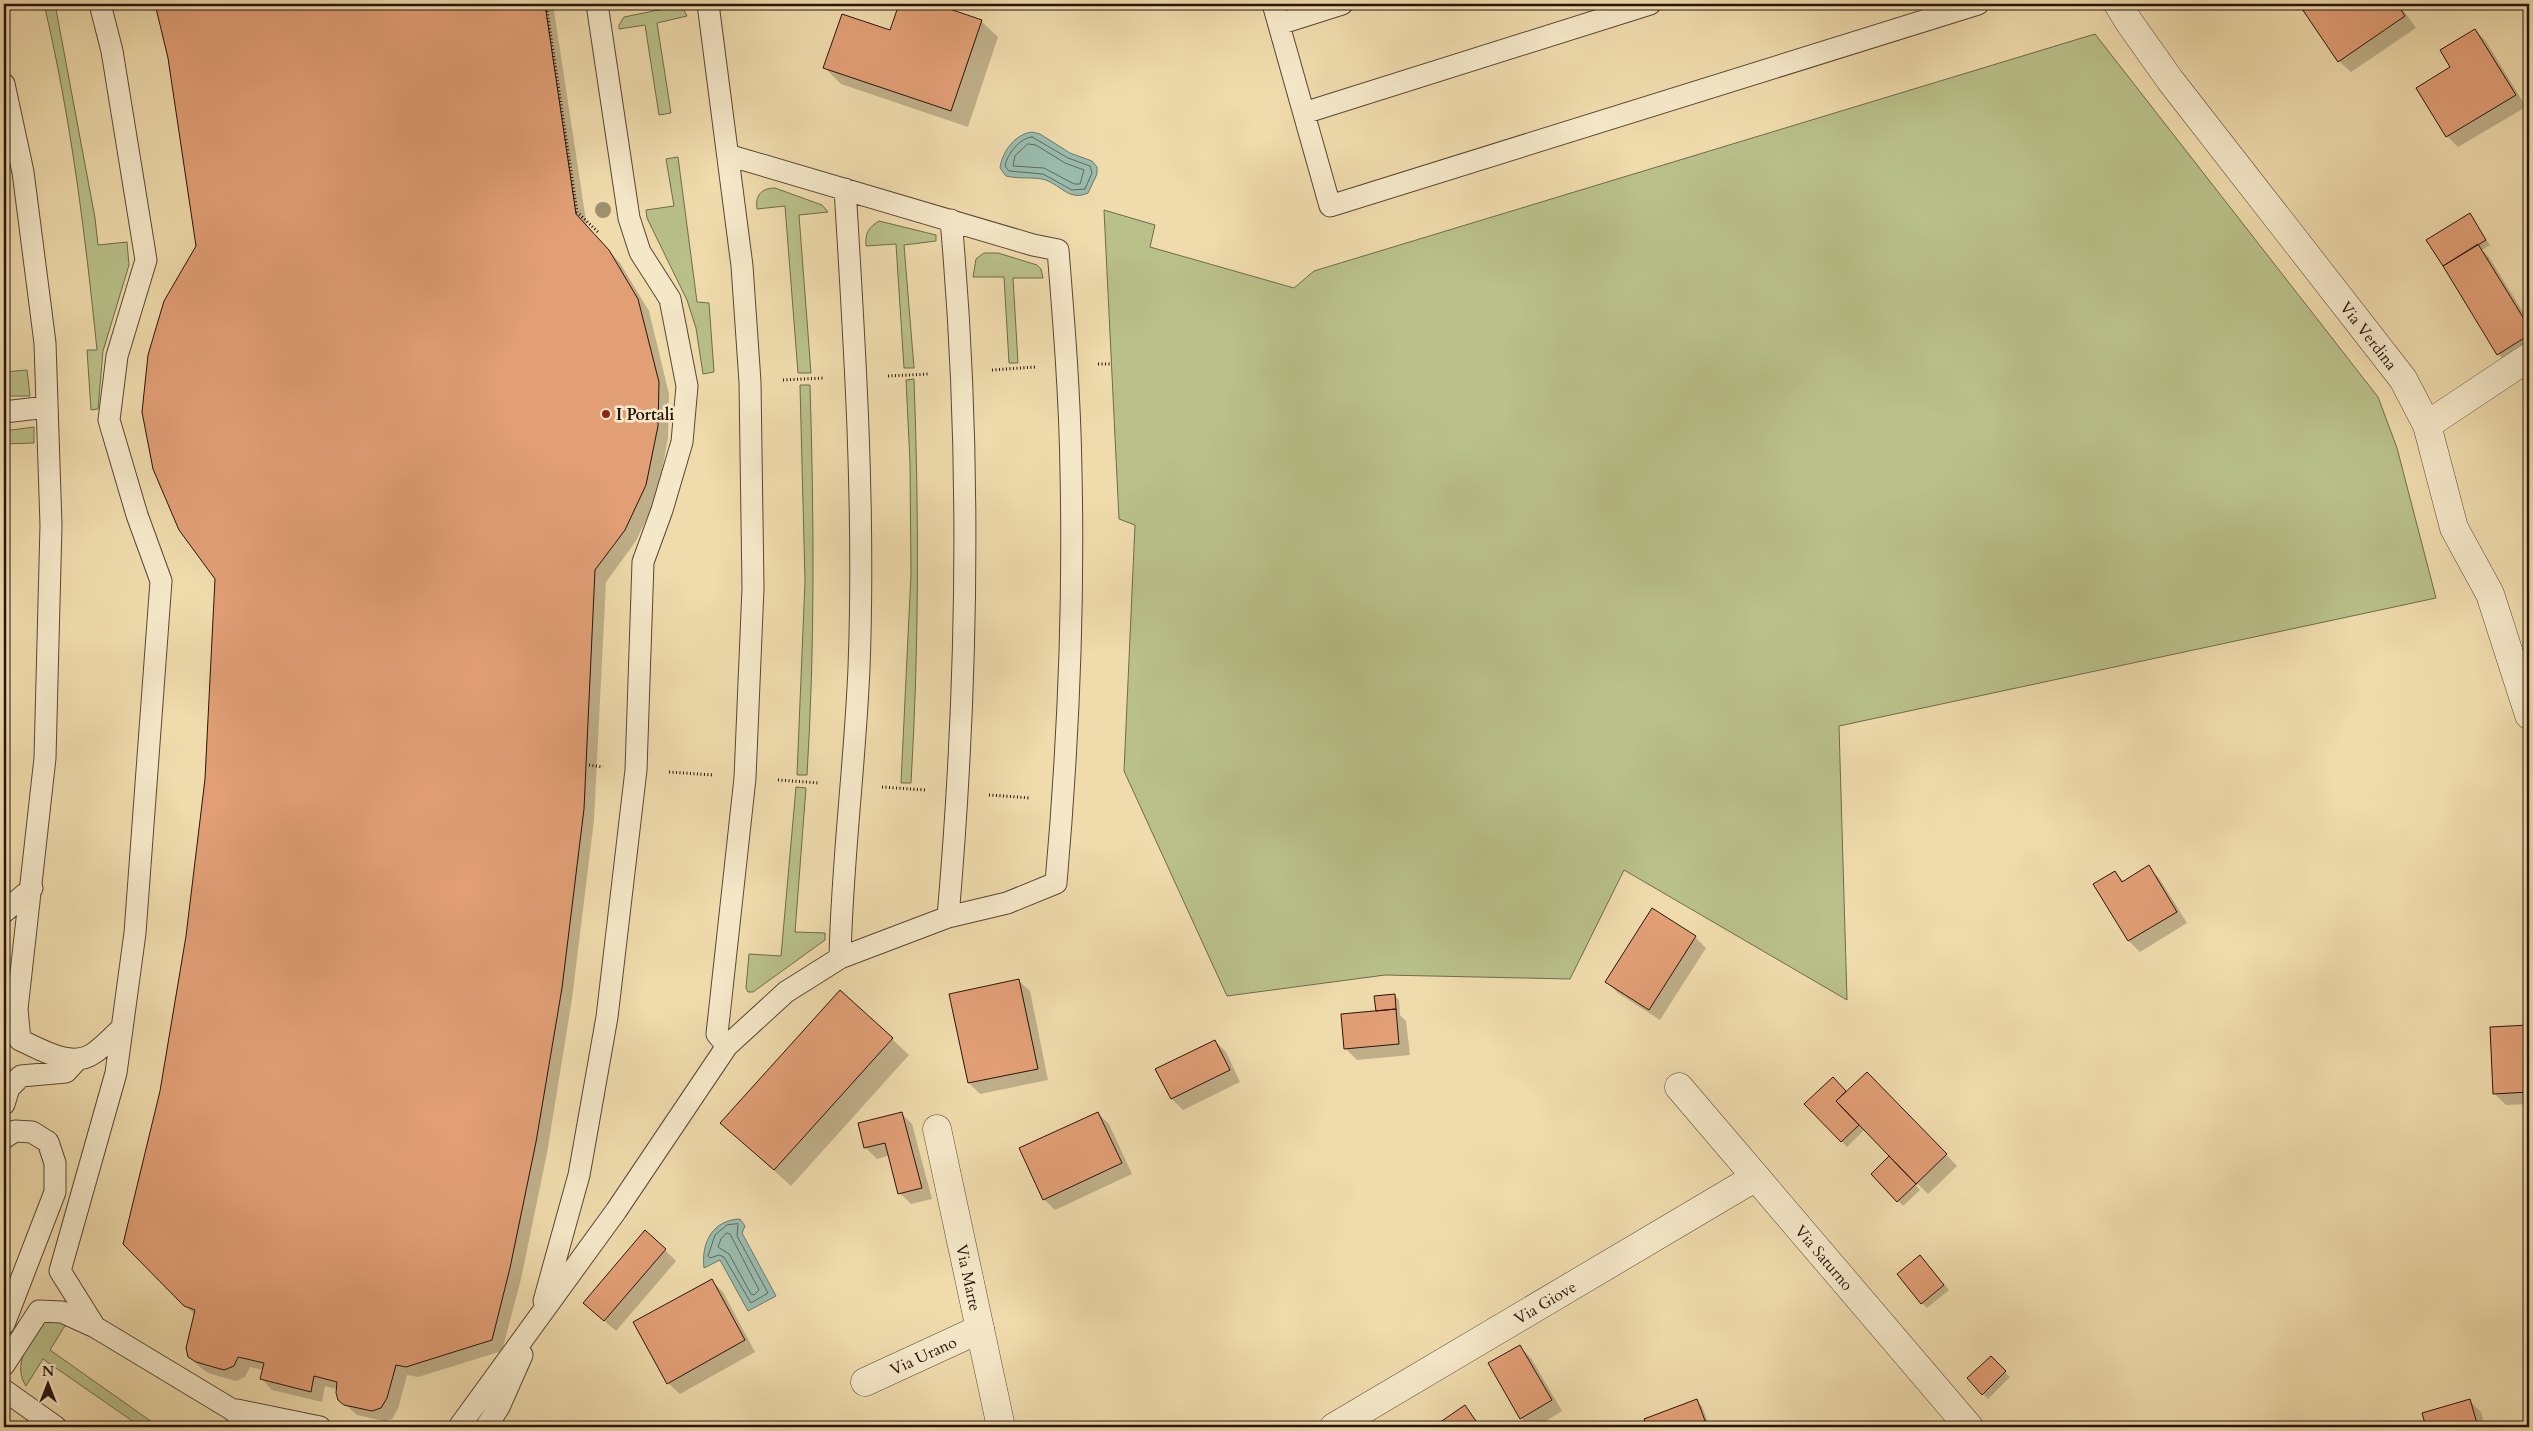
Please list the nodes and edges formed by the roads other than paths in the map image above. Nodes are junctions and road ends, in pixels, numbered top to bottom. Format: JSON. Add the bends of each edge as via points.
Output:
{"nodes":[{"id":1,"x":100,"y":4,"type":"edge"},
{"id":2,"x":600,"y":4,"type":"edge"},
{"id":3,"x":708,"y":4,"type":"edge"},
{"id":4,"x":1342,"y":4,"type":"edge"},
{"id":5,"x":1650,"y":4,"type":"edge"},
{"id":6,"x":1978,"y":4,"type":"edge"},
{"id":7,"x":2118,"y":4,"type":"edge"},
{"id":8,"x":1276,"y":14,"type":"edge"},
{"id":9,"x":4,"y":84,"type":"edge"},
{"id":10,"x":1304,"y":113,"type":"junction"},
{"id":11,"x":728,"y":155,"type":"junction"},
{"id":12,"x":844,"y":189,"type":"junction"},
{"id":13,"x":951,"y":220,"type":"junction"},
{"id":14,"x":2529,"y":357,"type":"edge"},
{"id":15,"x":47,"y":407,"type":"junction"},
{"id":16,"x":4,"y":412,"type":"edge"},
{"id":17,"x":2427,"y":425,"type":"junction"},
{"id":18,"x":2529,"y":715,"type":"edge"},
{"id":19,"x":32,"y":888,"type":"junction"},
{"id":20,"x":4,"y":912,"type":"edge"},
{"id":21,"x":948,"y":917,"type":"junction"},
{"id":22,"x":840,"y":958,"type":"junction"},
{"id":23,"x":120,"y":1030,"type":"junction"},
{"id":24,"x":727,"y":1046,"type":"junction"},
{"id":25,"x":76,"y":1061,"type":"junction"},
{"id":26,"x":1679,"y":1087,"type":"dead end"},
{"id":27,"x":4,"y":1104,"type":"edge"},
{"id":28,"x":937,"y":1129,"type":"dead end"},
{"id":29,"x":4,"y":1138,"type":"edge"},
{"id":30,"x":1756,"y":1177,"type":"junction"},
{"id":31,"x":541,"y":1313,"type":"junction"},
{"id":32,"x":4,"y":1324,"type":"edge"},
{"id":33,"x":95,"y":1327,"type":"junction"},
{"id":34,"x":980,"y":1329,"type":"junction"},
{"id":35,"x":4,"y":1365,"type":"edge"},
{"id":36,"x":865,"y":1382,"type":"dead end"},
{"id":37,"x":4,"y":1390,"type":"edge"},
{"id":38,"x":231,"y":1409,"type":"junction"},
{"id":39,"x":56,"y":1427,"type":"edge"},
{"id":40,"x":255,"y":1427,"type":"edge"},
{"id":41,"x":320,"y":1427,"type":"edge"},
{"id":42,"x":459,"y":1427,"type":"edge"},
{"id":43,"x":486,"y":1427,"type":"edge"},
{"id":44,"x":1001,"y":1427,"type":"edge"},
{"id":45,"x":1334,"y":1427,"type":"edge"},
{"id":46,"x":1969,"y":1427,"type":"edge"}],
"edges":[{"from":1,"to":23,"type":"lane","via":[[112,51],[146,260],[117,356],[109,420],[161,581],[135,933]]},
{"from":2,"to":31,"type":"lane","via":[[597,4],[629,218],[640,252],[670,298],[687,386],[682,442],[643,562],[636,770],[607,1017],[579,1175]]},
{"from":3,"to":11,"type":"lane"},
{"from":4,"to":8,"type":"lane"},
{"from":5,"to":10,"type":"lane"},
{"from":6,"to":10,"type":"lane","via":[[1330,206]]},
{"from":7,"to":17,"type":"street","name":"Via Verdina","via":[[2170,80],[2403,378]]},
{"from":8,"to":10,"type":"lane"},
{"from":9,"to":15,"type":"lane","via":[[23,172],[45,343]]},
{"from":11,"to":12,"type":"lane"},
{"from":11,"to":24,"type":"lane","via":[[742,266],[750,382],[753,588],[745,778],[717,1034]]},
{"from":12,"to":13,"type":"lane"},
{"from":12,"to":22,"type":"lane","via":[[857,377],[861,602],[853,786]]},
{"from":13,"to":21,"type":"lane","via":[[962,381],[965,608],[959,793]]},
{"from":13,"to":21,"type":"lane","via":[[1058,250],[1071,472],[1071,608],[1063,801],[1056,883],[1007,903]]},
{"from":14,"to":17,"type":"street"},
{"from":15,"to":16,"type":"lane"},
{"from":15,"to":19,"type":"lane","via":[[51,525],[49,658],[45,758]]},
{"from":17,"to":18,"type":"street","name":"Via Verdina","via":[[2454,528],[2490,594]]},
{"from":19,"to":20,"type":"lane"},
{"from":19,"to":25,"type":"lane","via":[[17,1009],[20,1040],[47,1053]]},
{"from":21,"to":22,"type":"lane"},
{"from":22,"to":24,"type":"lane","via":[[786,992]]},
{"from":23,"to":25,"type":"lane","via":[[93,1054]]},
{"from":23,"to":33,"type":"lane","via":[[116,1073],[60,1271]]},
{"from":24,"to":31,"type":"lane","via":[[616,1211]]},
{"from":25,"to":27,"type":"lane","via":[[66,1072],[21,1076],[9,1088]]},
{"from":26,"to":30,"type":"street","name":"Via Saturno"},
{"from":28,"to":34,"type":"street","name":"Via Marte"},
{"from":29,"to":32,"type":"lane","via":[[15,1131],[32,1132],[48,1142],[55,1163],[55,1192]]},
{"from":30,"to":45,"type":"street","name":"Via Giove"},
{"from":30,"to":46,"type":"street","name":"Via Saturno"},
{"from":31,"to":42,"type":"lane"},
{"from":31,"to":43,"type":"lane","via":[[499,1407]]},
{"from":33,"to":35,"type":"lane","via":[[62,1312],[39,1311]]},
{"from":33,"to":38,"type":"lane"},
{"from":34,"to":36,"type":"street","name":"Via Urano"},
{"from":34,"to":44,"type":"street","name":"Via Marte"},
{"from":37,"to":39,"type":"lane"},
{"from":38,"to":40,"type":"lane"},
{"from":38,"to":41,"type":"lane"}]}
